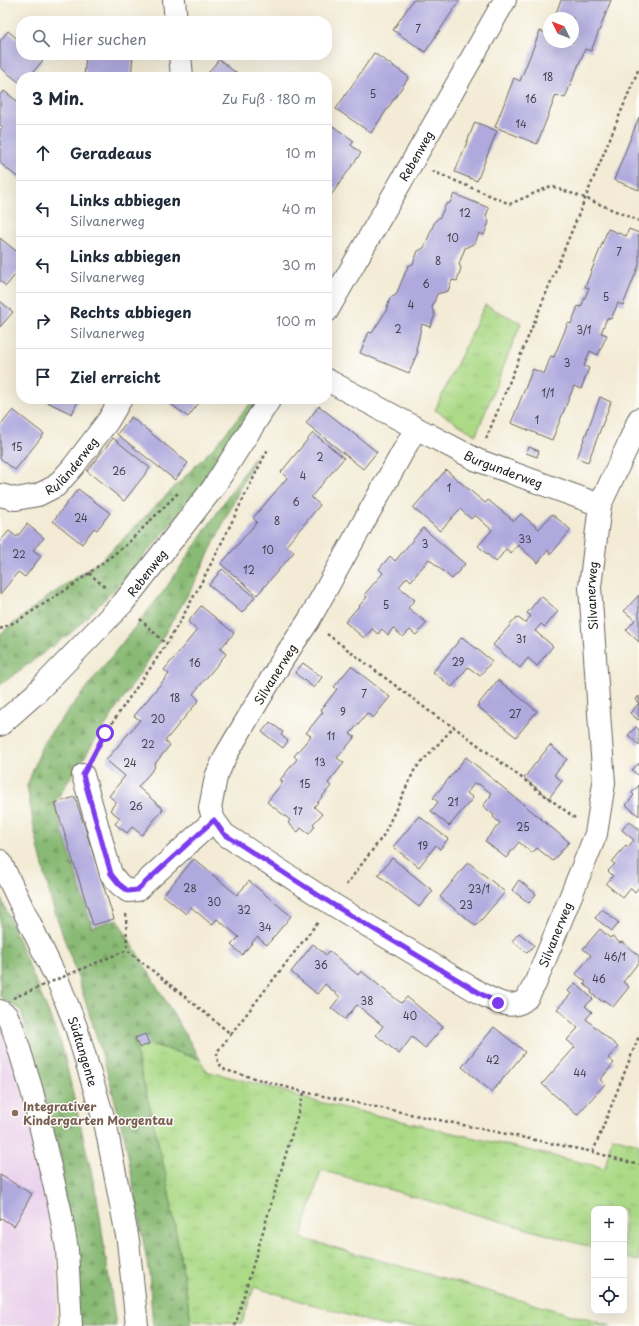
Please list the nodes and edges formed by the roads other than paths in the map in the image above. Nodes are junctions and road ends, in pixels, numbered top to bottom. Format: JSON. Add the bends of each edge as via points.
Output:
{"nodes":[{"id":1,"x":174,"y":0,"type":"edge"},
{"id":2,"x":505,"y":0,"type":"edge"},
{"id":3,"x":176,"y":16,"type":"edge"},
{"id":4,"x":180,"y":60,"type":"edge"},
{"id":5,"x":182,"y":72,"type":"edge"},
{"id":6,"x":332,"y":302,"type":"edge"},
{"id":7,"x":332,"y":383,"type":"edge"},
{"id":8,"x":118,"y":404,"type":"edge"},
{"id":9,"x":267,"y":404,"type":"edge"},
{"id":10,"x":639,"y":419,"type":"edge"},
{"id":11,"x":416,"y":428,"type":"junction"},
{"id":12,"x":0,"y":495,"type":"edge"},
{"id":13,"x":600,"y":504,"type":"junction"},
{"id":14,"x":0,"y":725,"type":"edge"},
{"id":15,"x":83,"y":775,"type":"road end"},
{"id":16,"x":214,"y":820,"type":"junction"},
{"id":17,"x":0,"y":861,"type":"edge"},
{"id":18,"x":6,"y":1004,"type":"edge"},
{"id":19,"x":71,"y":1326,"type":"edge"},
{"id":20,"x":137,"y":1326,"type":"edge"}],
"edges":[{"from":1,"to":3,"type":"street"},
{"from":2,"to":6,"type":"street","name":"Rebenweg"},
{"from":4,"to":5,"type":"street"},
{"from":7,"to":11,"type":"street","name":"Burgunderweg"},
{"from":8,"to":12,"type":"street","name":"Ruländerweg","via":[[104,427],[56,486],[38,496],[16,499]]},
{"from":9,"to":14,"type":"street","name":"Rebenweg","via":[[213,488],[123,603],[35,694]]},
{"from":10,"to":13,"type":"street"},
{"from":11,"to":13,"type":"street","name":"Burgunderweg","via":[[478,460]]},
{"from":11,"to":16,"type":"street","name":"Silvanerweg","via":[[309,620],[226,755],[216,777],[210,808]]},
{"from":13,"to":16,"type":"street","name":"Silvanerweg","via":[[590,587],[604,784],[596,834],[527,998],[515,1005],[498,1003],[483,995],[332,904],[224,834]]},
{"from":15,"to":16,"type":"street","via":[[111,874],[128,891],[137,890]]},
{"from":17,"to":20,"type":"street","name":"Südtangente","via":[[60,986],[76,1026],[106,1127],[128,1240]]},
{"from":18,"to":19,"type":"street","via":[[7,1016],[32,1092],[60,1209],[67,1249]]}]}
